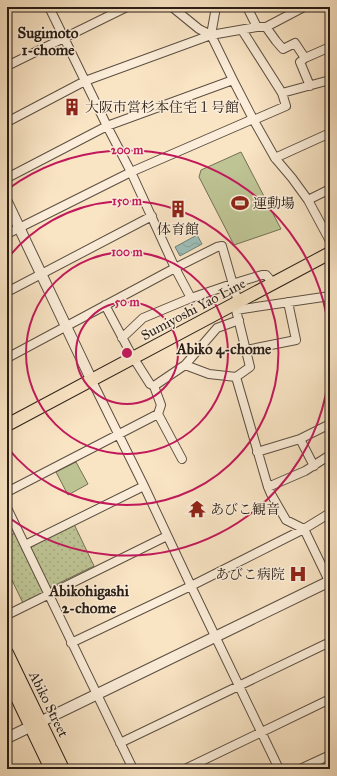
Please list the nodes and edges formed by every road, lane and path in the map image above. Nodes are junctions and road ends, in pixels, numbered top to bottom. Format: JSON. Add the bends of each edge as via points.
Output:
{"nodes":[{"id":1,"x":49,"y":7,"type":"edge"},
{"id":2,"x":128,"y":7,"type":"edge"},
{"id":3,"x":172,"y":7,"type":"edge"},
{"id":4,"x":216,"y":7,"type":"edge"},
{"id":5,"x":246,"y":7,"type":"edge"},
{"id":6,"x":304,"y":7,"type":"edge"},
{"id":7,"x":327,"y":7,"type":"edge"},
{"id":8,"x":330,"y":12,"type":"edge"},
{"id":9,"x":257,"y":27,"type":"junction"},
{"id":10,"x":266,"y":27,"type":"junction"},
{"id":11,"x":242,"y":30,"type":"junction"},
{"id":12,"x":211,"y":35,"type":"junction"},
{"id":13,"x":64,"y":38,"type":"junction"},
{"id":14,"x":330,"y":47,"type":"edge"},
{"id":15,"x":304,"y":58,"type":"junction"},
{"id":16,"x":7,"y":66,"type":"edge"},
{"id":17,"x":85,"y":80,"type":"junction"},
{"id":18,"x":233,"y":80,"type":"junction"},
{"id":19,"x":330,"y":80,"type":"edge"},
{"id":20,"x":310,"y":86,"type":"junction"},
{"id":21,"x":282,"y":93,"type":"junction"},
{"id":22,"x":253,"y":118,"type":"junction"},
{"id":23,"x":7,"y":122,"type":"edge"},
{"id":24,"x":107,"y":126,"type":"junction"},
{"id":25,"x":330,"y":133,"type":"edge"},
{"id":26,"x":275,"y":158,"type":"junction"},
{"id":27,"x":131,"y":172,"type":"junction"},
{"id":28,"x":7,"y":178,"type":"edge"},
{"id":29,"x":330,"y":189,"type":"edge"},
{"id":30,"x":308,"y":200,"type":"junction"},
{"id":31,"x":7,"y":202,"type":"edge"},
{"id":32,"x":152,"y":216,"type":"junction"},
{"id":33,"x":19,"y":227,"type":"junction"},
{"id":34,"x":7,"y":234,"type":"edge"},
{"id":35,"x":330,"y":241,"type":"edge"},
{"id":36,"x":330,"y":253,"type":"edge"},
{"id":37,"x":175,"y":268,"type":"junction"},
{"id":38,"x":41,"y":274,"type":"junction"},
{"id":39,"x":273,"y":283,"type":"junction"},
{"id":40,"x":232,"y":284,"type":"junction"},
{"id":41,"x":7,"y":292,"type":"edge"},
{"id":42,"x":330,"y":296,"type":"edge"},
{"id":43,"x":191,"y":298,"type":"junction"},
{"id":44,"x":288,"y":302,"type":"junction"},
{"id":45,"x":105,"y":305,"type":"junction"},
{"id":46,"x":237,"y":306,"type":"junction"},
{"id":47,"x":239,"y":320,"type":"junction"},
{"id":48,"x":67,"y":327,"type":"junction"},
{"id":49,"x":122,"y":338,"type":"junction"},
{"id":50,"x":246,"y":350,"type":"junction"},
{"id":51,"x":7,"y":358,"type":"edge"},
{"id":52,"x":134,"y":358,"type":"junction"},
{"id":53,"x":185,"y":365,"type":"junction"},
{"id":54,"x":236,"y":377,"type":"junction"},
{"id":55,"x":92,"y":380,"type":"junction"},
{"id":56,"x":154,"y":386,"type":"junction"},
{"id":57,"x":158,"y":414,"type":"junction"},
{"id":58,"x":7,"y":425,"type":"edge"},
{"id":59,"x":328,"y":427,"type":"edge"},
{"id":60,"x":118,"y":434,"type":"junction"},
{"id":61,"x":300,"y":439,"type":"junction"},
{"id":62,"x":257,"y":452,"type":"junction"},
{"id":63,"x":330,"y":455,"type":"edge"},
{"id":64,"x":182,"y":459,"type":"dead end"},
{"id":65,"x":314,"y":466,"type":"junction"},
{"id":66,"x":144,"y":486,"type":"junction"},
{"id":67,"x":268,"y":487,"type":"junction"},
{"id":68,"x":7,"y":492,"type":"edge"},
{"id":69,"x":7,"y":508,"type":"edge"},
{"id":70,"x":330,"y":513,"type":"edge"},
{"id":71,"x":304,"y":529,"type":"junction"},
{"id":72,"x":167,"y":536,"type":"junction"},
{"id":73,"x":25,"y":545,"type":"junction"},
{"id":74,"x":330,"y":582,"type":"edge"},
{"id":75,"x":191,"y":586,"type":"junction"},
{"id":76,"x":48,"y":595,"type":"junction"},
{"id":77,"x":7,"y":615,"type":"edge"},
{"id":78,"x":216,"y":636,"type":"junction"},
{"id":79,"x":330,"y":642,"type":"edge"},
{"id":80,"x":71,"y":643,"type":"junction"},
{"id":81,"x":7,"y":653,"type":"edge"},
{"id":82,"x":7,"y":677,"type":"edge"},
{"id":83,"x":239,"y":686,"type":"junction"},
{"id":84,"x":97,"y":694,"type":"junction"},
{"id":85,"x":330,"y":699,"type":"edge"},
{"id":86,"x":35,"y":724,"type":"junction"},
{"id":87,"x":262,"y":732,"type":"junction"},
{"id":88,"x":7,"y":738,"type":"edge"},
{"id":89,"x":120,"y":743,"type":"junction"},
{"id":90,"x":330,"y":755,"type":"edge"},
{"id":91,"x":51,"y":769,"type":"edge"},
{"id":92,"x":63,"y":769,"type":"edge"},
{"id":93,"x":133,"y":769,"type":"edge"},
{"id":94,"x":184,"y":769,"type":"edge"},
{"id":95,"x":280,"y":769,"type":"edge"},
{"id":96,"x":300,"y":769,"type":"edge"}],
"edges":[{"from":1,"to":13,"type":"street"},
{"from":2,"to":13,"type":"street"},
{"from":3,"to":12,"type":"street","via":[[198,29]]},
{"from":4,"to":12,"type":"street"},
{"from":5,"to":9,"type":"street"},
{"from":6,"to":10,"type":"street"},
{"from":7,"to":8,"type":"street"},
{"from":9,"to":10,"type":"street"},
{"from":9,"to":11,"type":"street"},
{"from":10,"to":15,"type":"street","via":[[283,49],[295,43]]},
{"from":11,"to":12,"type":"street"},
{"from":11,"to":21,"type":"street"},
{"from":12,"to":17,"type":"street"},
{"from":12,"to":18,"type":"street"},
{"from":13,"to":16,"type":"street"},
{"from":13,"to":17,"type":"street"},
{"from":14,"to":15,"type":"street"},
{"from":15,"to":20,"type":"street","via":[[300,62]]},
{"from":17,"to":23,"type":"street"},
{"from":17,"to":24,"type":"street"},
{"from":18,"to":22,"type":"street"},
{"from":18,"to":24,"type":"street"},
{"from":19,"to":20,"type":"street"},
{"from":20,"to":21,"type":"street"},
{"from":21,"to":22,"type":"street","via":[[286,106]]},
{"from":22,"to":26,"type":"street"},
{"from":22,"to":27,"type":"street"},
{"from":24,"to":27,"type":"street"},
{"from":24,"to":28,"type":"street"},
{"from":25,"to":26,"type":"street"},
{"from":26,"to":30,"type":"street"},
{"from":27,"to":32,"type":"street"},
{"from":27,"to":33,"type":"street"},
{"from":29,"to":30,"type":"street"},
{"from":30,"to":35,"type":"street"},
{"from":31,"to":33,"type":"street"},
{"from":32,"to":37,"type":"street"},
{"from":32,"to":38,"type":"street"},
{"from":33,"to":34,"type":"street"},
{"from":33,"to":38,"type":"street"},
{"from":36,"to":39,"type":"main road","name":"Sumiyoshi Yao Line"},
{"from":37,"to":40,"type":"street","via":[[222,246]]},
{"from":37,"to":43,"type":"street"},
{"from":37,"to":45,"type":"street"},
{"from":38,"to":41,"type":"street"},
{"from":38,"to":48,"type":"street"},
{"from":39,"to":40,"type":"street","via":[[266,275],[262,275]]},
{"from":39,"to":46,"type":"main road","name":"Sumiyoshi Yao Line"},
{"from":40,"to":43,"type":"street"},
{"from":40,"to":46,"type":"street"},
{"from":42,"to":44,"type":"street"},
{"from":43,"to":49,"type":"street","via":[[143,318]]},
{"from":44,"to":46,"type":"street"},
{"from":44,"to":50,"type":"street","via":[[296,340]]},
{"from":45,"to":48,"type":"street"},
{"from":45,"to":49,"type":"street"},
{"from":46,"to":47,"type":"street"},
{"from":46,"to":52,"type":"main road","name":"Sumiyoshi Yao Line"},
{"from":47,"to":50,"type":"street"},
{"from":47,"to":53,"type":"street","via":[[218,328]]},
{"from":48,"to":51,"type":"street"},
{"from":48,"to":55,"type":"street"},
{"from":49,"to":52,"type":"street"},
{"from":50,"to":54,"type":"street","via":[[250,367]]},
{"from":52,"to":55,"type":"main road","name":"Sumiyoshi Yao Line"},
{"from":52,"to":56,"type":"street","via":[[150,384]]},
{"from":53,"to":54,"type":"street","via":[[209,374]]},
{"from":53,"to":56,"type":"street"},
{"from":54,"to":62,"type":"street"},
{"from":55,"to":58,"type":"main road","name":"Sumiyoshi Yao Line"},
{"from":55,"to":60,"type":"street"},
{"from":56,"to":57,"type":"street","via":[[161,404]]},
{"from":57,"to":60,"type":"street"},
{"from":57,"to":64,"type":"street"},
{"from":59,"to":61,"type":"street"},
{"from":60,"to":66,"type":"street"},
{"from":60,"to":68,"type":"street"},
{"from":61,"to":62,"type":"street"},
{"from":61,"to":65,"type":"street"},
{"from":62,"to":67,"type":"street"},
{"from":63,"to":65,"type":"street"},
{"from":65,"to":67,"type":"street"},
{"from":66,"to":72,"type":"street"},
{"from":66,"to":73,"type":"street"},
{"from":67,"to":71,"type":"street","via":[[286,520]]},
{"from":69,"to":73,"type":"street"},
{"from":70,"to":71,"type":"street"},
{"from":71,"to":74,"type":"street"},
{"from":71,"to":75,"type":"street"},
{"from":72,"to":75,"type":"street"},
{"from":72,"to":76,"type":"street"},
{"from":73,"to":76,"type":"street"},
{"from":74,"to":78,"type":"street"},
{"from":75,"to":78,"type":"street"},
{"from":75,"to":80,"type":"street"},
{"from":76,"to":77,"type":"street"},
{"from":76,"to":80,"type":"street"},
{"from":78,"to":83,"type":"street"},
{"from":78,"to":84,"type":"street"},
{"from":79,"to":83,"type":"street"},
{"from":80,"to":84,"type":"street"},
{"from":81,"to":86,"type":"main road","name":"Abiko Street"},
{"from":82,"to":86,"type":"main road","name":"Abiko Street"},
{"from":83,"to":87,"type":"street"},
{"from":83,"to":89,"type":"street"},
{"from":84,"to":86,"type":"street"},
{"from":84,"to":89,"type":"street"},
{"from":85,"to":87,"type":"street"},
{"from":86,"to":88,"type":"street"},
{"from":86,"to":91,"type":"main road","name":"Abiko Street"},
{"from":86,"to":92,"type":"main road","name":"Abiko Street"},
{"from":87,"to":94,"type":"street"},
{"from":87,"to":95,"type":"street"},
{"from":89,"to":93,"type":"street"},
{"from":90,"to":96,"type":"street"}]}
